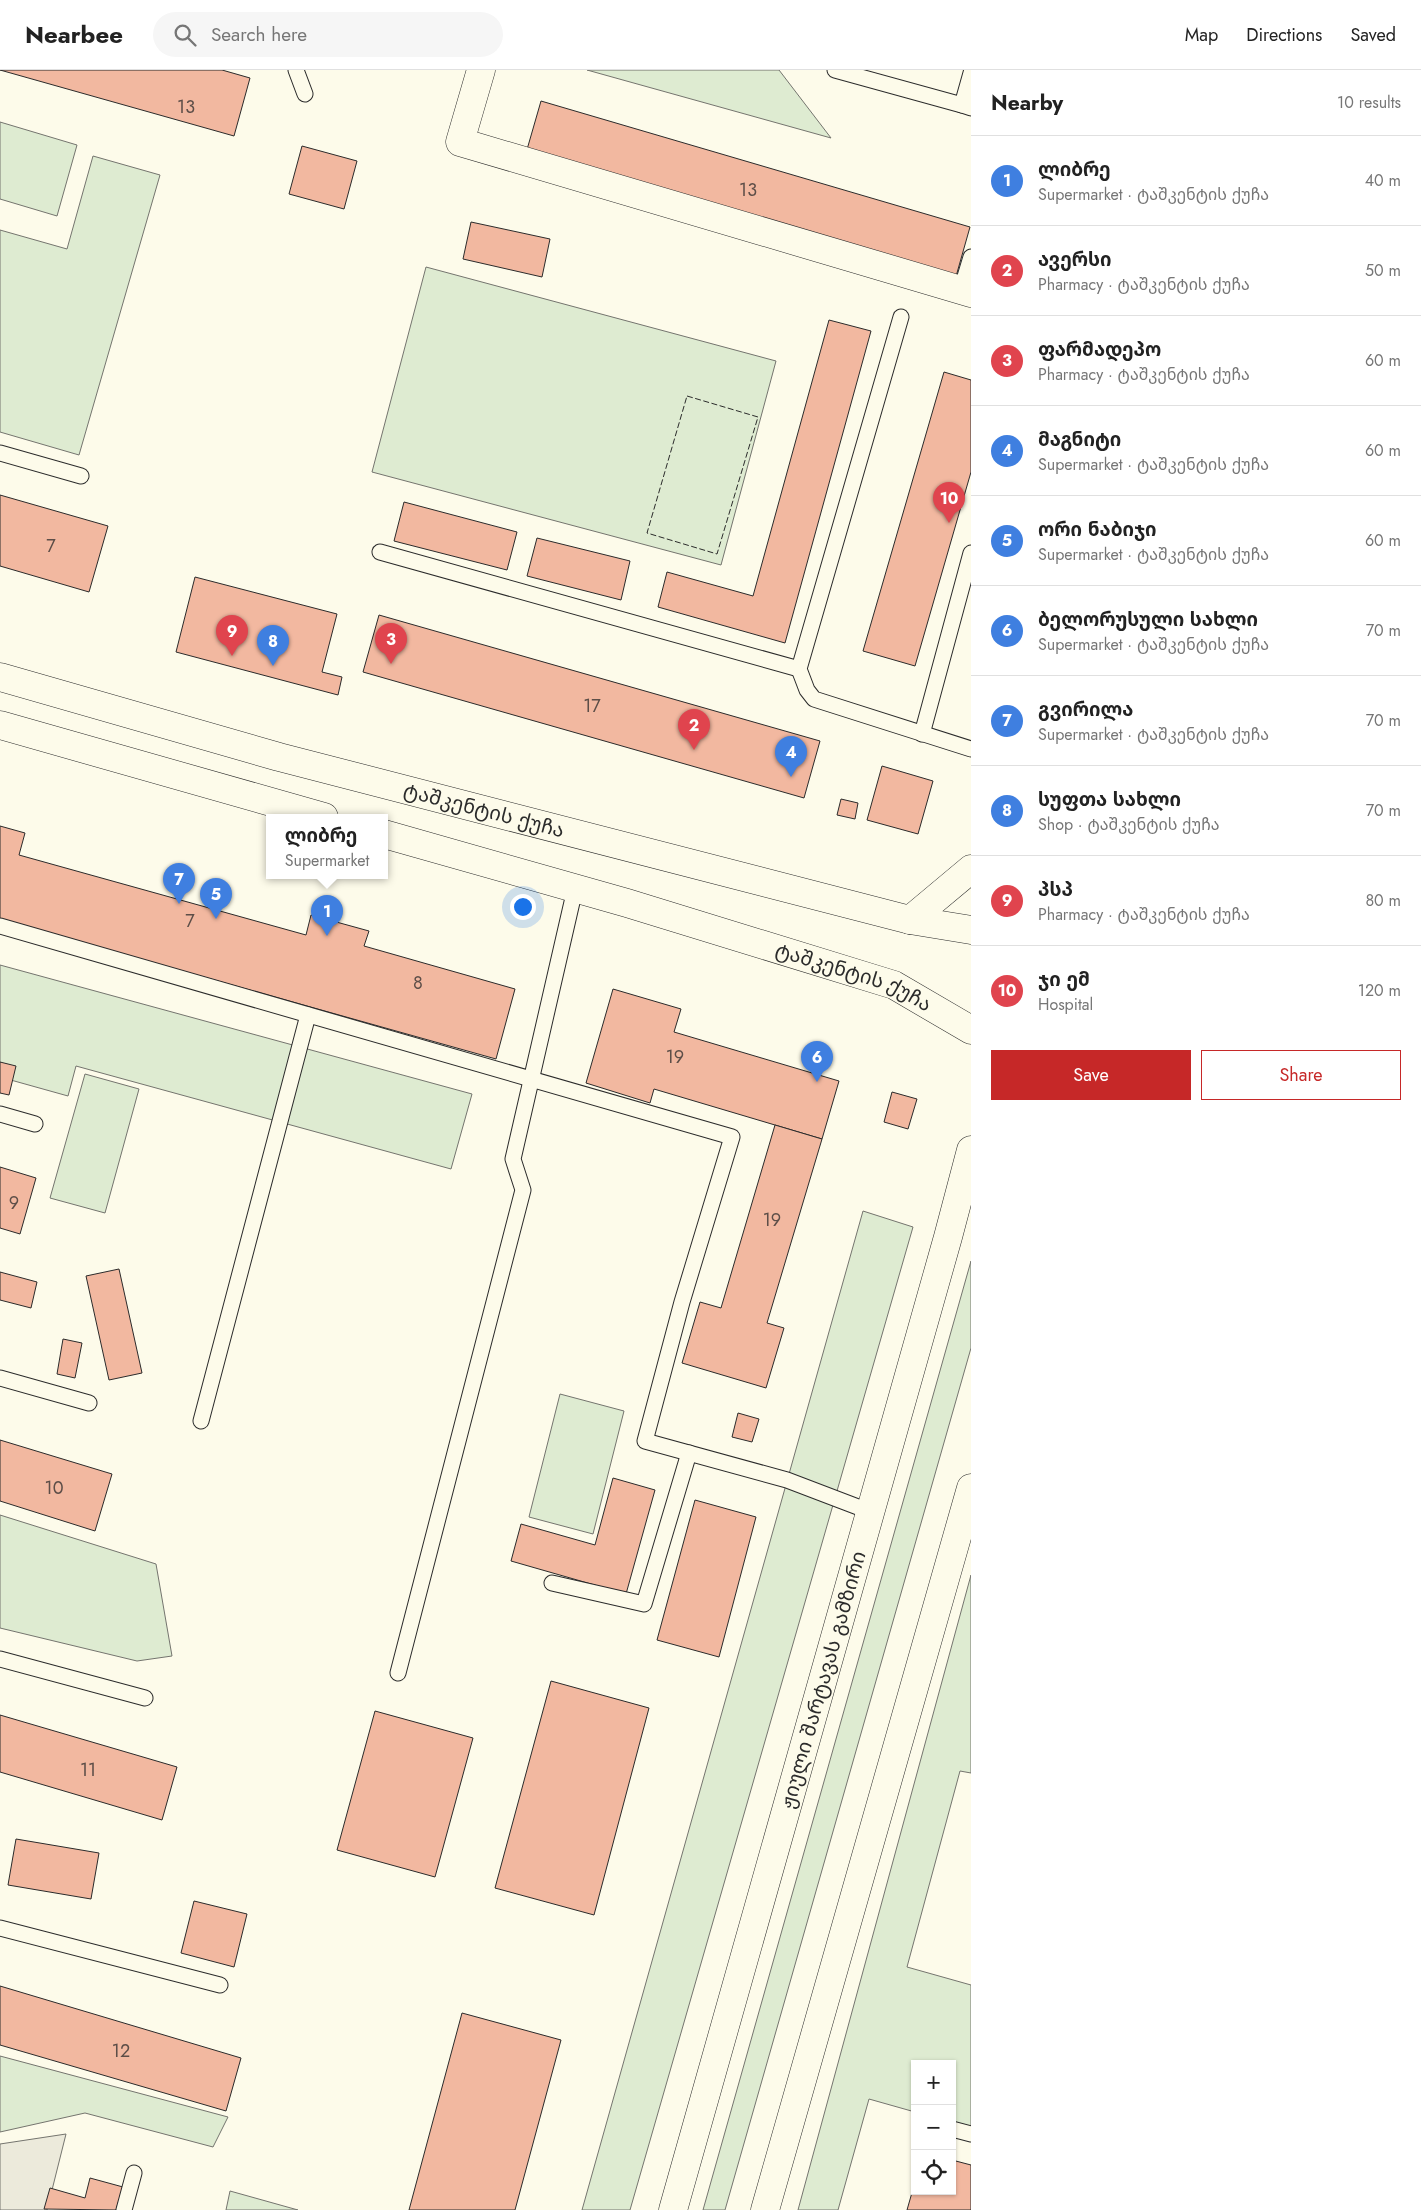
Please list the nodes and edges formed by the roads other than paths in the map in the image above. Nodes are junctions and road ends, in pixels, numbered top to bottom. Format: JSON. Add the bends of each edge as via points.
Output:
{"nodes":[{"id":1,"x":296,"y":70,"type":"edge"},
{"id":2,"x":481,"y":70,"type":"edge"},
{"id":3,"x":834,"y":70,"type":"edge"},
{"id":4,"x":971,"y":73,"type":"edge"},
{"id":5,"x":305,"y":94,"type":"dead end"},
{"id":6,"x":966,"y":106,"type":"edge"},
{"id":7,"x":971,"y":257,"type":"edge"},
{"id":8,"x":966,"y":292,"type":"edge"},
{"id":9,"x":901,"y":317,"type":"dead end"},
{"id":10,"x":0,"y":453,"type":"edge"},
{"id":11,"x":81,"y":476,"type":"dead end"},
{"id":12,"x":380,"y":552,"type":"dead end"},
{"id":13,"x":971,"y":553,"type":"edge"},
{"id":14,"x":799,"y":669,"type":"junction"},
{"id":15,"x":0,"y":677,"type":"edge"},
{"id":16,"x":0,"y":724,"type":"edge"},
{"id":17,"x":922,"y":734,"type":"junction"},
{"id":18,"x":971,"y":750,"type":"edge"},
{"id":19,"x":314,"y":814,"type":"edge"},
{"id":20,"x":388,"y":835,"type":"edge"},
{"id":21,"x":971,"y":869,"type":"edge"},
{"id":22,"x":575,"y":889,"type":"junction"},
{"id":23,"x":910,"y":920,"type":"junction"},
{"id":24,"x":0,"y":926,"type":"edge"},
{"id":25,"x":971,"y":930,"type":"edge"},
{"id":26,"x":308,"y":1014,"type":"junction"},
{"id":27,"x":971,"y":1030,"type":"edge"},
{"id":28,"x":532,"y":1078,"type":"junction"},
{"id":29,"x":0,"y":1114,"type":"edge"},
{"id":30,"x":35,"y":1124,"type":"dead end"},
{"id":31,"x":971,"y":1150,"type":"edge"},
{"id":32,"x":0,"y":1378,"type":"edge"},
{"id":33,"x":89,"y":1403,"type":"dead end"},
{"id":34,"x":201,"y":1421,"type":"dead end"},
{"id":35,"x":689,"y":1453,"type":"junction"},
{"id":36,"x":971,"y":1488,"type":"edge"},
{"id":37,"x":871,"y":1512,"type":"junction"},
{"id":38,"x":552,"y":1582,"type":"dead end"},
{"id":39,"x":0,"y":1659,"type":"edge"},
{"id":40,"x":398,"y":1673,"type":"dead end"},
{"id":41,"x":145,"y":1698,"type":"dead end"},
{"id":42,"x":0,"y":1928,"type":"edge"},
{"id":43,"x":220,"y":1985,"type":"dead end"},
{"id":44,"x":956,"y":2130,"type":"edge"},
{"id":45,"x":971,"y":2134,"type":"edge"},
{"id":46,"x":134,"y":2173,"type":"dead end"},
{"id":47,"x":124,"y":2210,"type":"edge"},
{"id":48,"x":673,"y":2210,"type":"edge"},
{"id":49,"x":765,"y":2210,"type":"edge"}],
"edges":[{"from":1,"to":5,"type":"lane"},
{"from":2,"to":8,"type":"main road","via":[[460,142]]},
{"from":3,"to":6,"type":"lane"},
{"from":4,"to":6,"type":"lane"},
{"from":7,"to":8,"type":"lane"},
{"from":9,"to":14,"type":"lane"},
{"from":10,"to":11,"type":"lane"},
{"from":12,"to":14,"type":"lane"},
{"from":13,"to":17,"type":"lane"},
{"from":14,"to":17,"type":"lane","via":[[801,679],[814,699]]},
{"from":15,"to":23,"type":"main road","name":"ტაშკენტის ქუჩა","via":[[279,757]]},
{"from":16,"to":19,"type":"main road"},
{"from":17,"to":18,"type":"lane"},
{"from":20,"to":22,"type":"main road","name":"ტაშკენტის ქუჩა"},
{"from":21,"to":23,"type":"main road"},
{"from":22,"to":27,"type":"main road","name":"ტაშკენტის ქუჩა","via":[[894,985]]},
{"from":22,"to":28,"type":"lane"},
{"from":23,"to":25,"type":"main road","name":"ტაშკენტის ქუჩა"},
{"from":24,"to":26,"type":"lane"},
{"from":26,"to":28,"type":"lane"},
{"from":26,"to":34,"type":"lane"},
{"from":28,"to":35,"type":"lane","via":[[732,1137],[682,1302],[645,1440]]},
{"from":28,"to":40,"type":"lane","via":[[513,1159],[522,1190]]},
{"from":29,"to":30,"type":"lane"},
{"from":31,"to":37,"type":"main road","name":"ჟიული შარტავას გამზირი"},
{"from":32,"to":33,"type":"lane"},
{"from":35,"to":37,"type":"lane","via":[[787,1480]]},
{"from":35,"to":38,"type":"lane","via":[[644,1604]]},
{"from":36,"to":49,"type":"main road"},
{"from":37,"to":48,"type":"main road","name":"ჟიული შარტავას გამზირი"},
{"from":39,"to":41,"type":"lane"},
{"from":42,"to":43,"type":"lane"},
{"from":44,"to":45,"type":"lane"},
{"from":46,"to":47,"type":"lane"}]}
